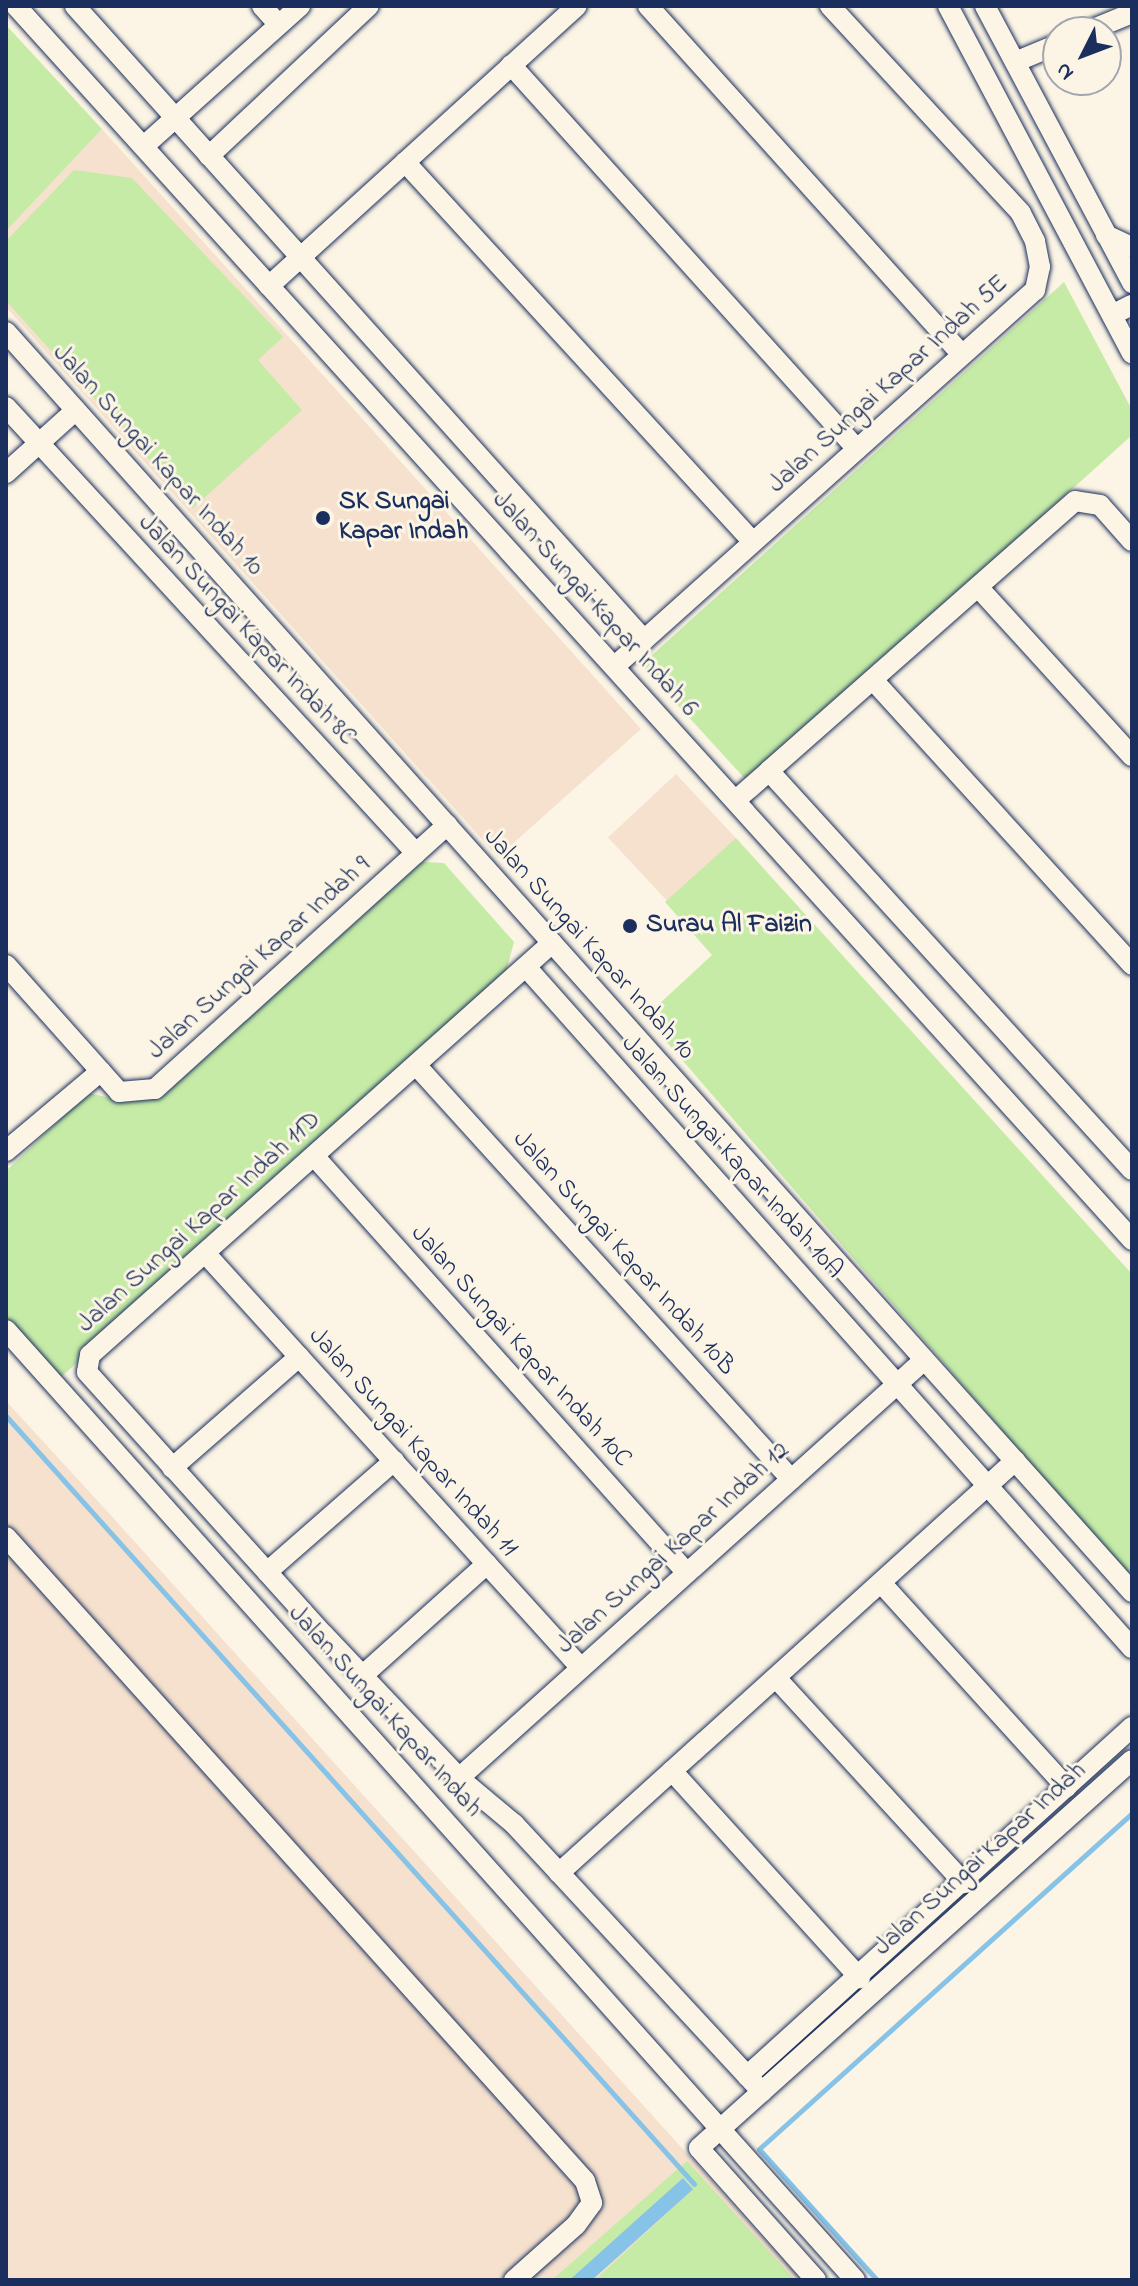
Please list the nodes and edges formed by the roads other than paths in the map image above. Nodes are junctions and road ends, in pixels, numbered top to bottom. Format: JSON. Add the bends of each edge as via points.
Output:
{"nodes":[{"id":1,"x":16,"y":6,"type":"edge"},
{"id":2,"x":75,"y":6,"type":"edge"},
{"id":3,"x":262,"y":6,"type":"edge"},
{"id":4,"x":300,"y":6,"type":"edge"},
{"id":5,"x":369,"y":6,"type":"edge"},
{"id":6,"x":577,"y":6,"type":"edge"},
{"id":7,"x":648,"y":6,"type":"edge"},
{"id":8,"x":830,"y":6,"type":"edge"},
{"id":9,"x":948,"y":6,"type":"edge"},
{"id":10,"x":985,"y":6,"type":"edge"},
{"id":11,"x":279,"y":25,"type":"junction"},
{"id":12,"x":1042,"y":51,"type":"edge"},
{"id":13,"x":1015,"y":62,"type":"junction"},
{"id":14,"x":511,"y":65,"type":"junction"},
{"id":15,"x":175,"y":119,"type":"junction"},
{"id":16,"x":144,"y":146,"type":"junction"},
{"id":17,"x":209,"y":156,"type":"junction"},
{"id":18,"x":405,"y":162,"type":"junction"},
{"id":19,"x":1106,"y":235,"type":"junction"},
{"id":20,"x":1132,"y":247,"type":"edge"},
{"id":21,"x":298,"y":260,"type":"junction"},
{"id":22,"x":1131,"y":279,"type":"edge"},
{"id":23,"x":269,"y":286,"type":"junction"},
{"id":24,"x":1099,"y":291,"type":"junction"},
{"id":25,"x":1132,"y":305,"type":"edge"},
{"id":26,"x":1112,"y":315,"type":"junction"},
{"id":27,"x":6,"y":332,"type":"edge"},
{"id":28,"x":1132,"y":353,"type":"edge"},
{"id":29,"x":962,"y":355,"type":"junction"},
{"id":30,"x":6,"y":407,"type":"edge"},
{"id":31,"x":76,"y":410,"type":"junction"},
{"id":32,"x":39,"y":443,"type":"junction"},
{"id":33,"x":857,"y":449,"type":"junction"},
{"id":34,"x":6,"y":473,"type":"edge"},
{"id":35,"x":1132,"y":541,"type":"edge"},
{"id":36,"x":753,"y":542,"type":"junction"},
{"id":37,"x":978,"y":587,"type":"junction"},
{"id":38,"x":644,"y":640,"type":"junction"},
{"id":39,"x":615,"y":666,"type":"junction"},
{"id":40,"x":873,"y":680,"type":"junction"},
{"id":41,"x":1132,"y":756,"type":"edge"},
{"id":42,"x":769,"y":771,"type":"junction"},
{"id":43,"x":736,"y":800,"type":"junction"},
{"id":44,"x":447,"y":825,"type":"junction"},
{"id":45,"x":416,"y":853,"type":"junction"},
{"id":46,"x":552,"y":943,"type":"junction"},
{"id":47,"x":6,"y":965,"type":"edge"},
{"id":48,"x":1132,"y":965,"type":"edge"},
{"id":49,"x":526,"y":967,"type":"junction"},
{"id":50,"x":416,"y":1065,"type":"junction"},
{"id":51,"x":101,"y":1071,"type":"junction"},
{"id":52,"x":6,"y":1151,"type":"edge"},
{"id":53,"x":314,"y":1156,"type":"junction"},
{"id":54,"x":1132,"y":1170,"type":"edge"},
{"id":55,"x":1130,"y":1234,"type":"edge"},
{"id":56,"x":205,"y":1253,"type":"junction"},
{"id":57,"x":6,"y":1330,"type":"edge"},
{"id":58,"x":299,"y":1357,"type":"junction"},
{"id":59,"x":924,"y":1360,"type":"junction"},
{"id":60,"x":897,"y":1384,"type":"junction"},
{"id":61,"x":394,"y":1461,"type":"junction"},
{"id":62,"x":1015,"y":1461,"type":"junction"},
{"id":63,"x":172,"y":1468,"type":"junction"},
{"id":64,"x":791,"y":1479,"type":"junction"},
{"id":65,"x":989,"y":1487,"type":"junction"},
{"id":66,"x":6,"y":1537,"type":"edge"},
{"id":67,"x":487,"y":1564,"type":"junction"},
{"id":68,"x":267,"y":1572,"type":"junction"},
{"id":69,"x":687,"y":1573,"type":"junction"},
{"id":70,"x":883,"y":1585,"type":"junction"},
{"id":71,"x":1132,"y":1592,"type":"edge"},
{"id":72,"x":1132,"y":1648,"type":"edge"},
{"id":73,"x":581,"y":1668,"type":"junction"},
{"id":74,"x":362,"y":1676,"type":"junction"},
{"id":75,"x":777,"y":1679,"type":"junction"},
{"id":76,"x":1132,"y":1727,"type":"edge"},
{"id":77,"x":1132,"y":1760,"type":"edge"},
{"id":78,"x":672,"y":1771,"type":"junction"},
{"id":79,"x":459,"y":1778,"type":"junction"},
{"id":80,"x":1066,"y":1787,"type":"junction"},
{"id":81,"x":559,"y":1873,"type":"junction"},
{"id":82,"x":964,"y":1883,"type":"junction"},
{"id":83,"x":860,"y":1978,"type":"junction"},
{"id":84,"x":747,"y":2076,"type":"junction"},
{"id":85,"x":762,"y":2092,"type":"junction"},
{"id":86,"x":722,"y":2128,"type":"junction"},
{"id":87,"x":514,"y":2280,"type":"edge"},
{"id":88,"x":816,"y":2280,"type":"edge"},
{"id":89,"x":855,"y":2280,"type":"edge"}],
"edges":[{"from":1,"to":16,"type":"street","name":"Jalan Sungai Kapar Indah 6"},
{"from":2,"to":15,"type":"street"},
{"from":3,"to":11,"type":"street"},
{"from":4,"to":11,"type":"street"},
{"from":5,"to":17,"type":"street"},
{"from":6,"to":14,"type":"street"},
{"from":7,"to":29,"type":"street"},
{"from":8,"to":29,"type":"street","name":"Jalan Sungai Kapar Indah 5E","via":[[993,179],[1035,241],[1040,267],[1035,290]]},
{"from":9,"to":24,"type":"street"},
{"from":10,"to":13,"type":"street"},
{"from":11,"to":15,"type":"street"},
{"from":12,"to":13,"type":"street"},
{"from":13,"to":19,"type":"street"},
{"from":14,"to":18,"type":"street"},
{"from":14,"to":33,"type":"street"},
{"from":15,"to":16,"type":"street"},
{"from":15,"to":17,"type":"street"},
{"from":16,"to":23,"type":"street","name":"Jalan Sungai Kapar Indah 6"},
{"from":17,"to":21,"type":"street"},
{"from":18,"to":21,"type":"street"},
{"from":18,"to":36,"type":"street"},
{"from":19,"to":20,"type":"street"},
{"from":19,"to":22,"type":"street"},
{"from":21,"to":23,"type":"street"},
{"from":21,"to":38,"type":"street"},
{"from":22,"to":24,"type":"street"},
{"from":23,"to":39,"type":"street","name":"Jalan Sungai Kapar Indah 6"},
{"from":24,"to":26,"type":"street"},
{"from":25,"to":26,"type":"street"},
{"from":26,"to":28,"type":"street"},
{"from":27,"to":31,"type":"street","name":"Jalan Sungai Kapar Indah 10"},
{"from":29,"to":33,"type":"street","name":"Jalan Sungai Kapar Indah 5E"},
{"from":30,"to":32,"type":"street","name":"Jalan Sungai Kapar Indah 8C"},
{"from":31,"to":32,"type":"street"},
{"from":31,"to":44,"type":"street","name":"Jalan Sungai Kapar Indah 10"},
{"from":32,"to":34,"type":"street"},
{"from":32,"to":45,"type":"street","name":"Jalan Sungai Kapar Indah 8C"},
{"from":33,"to":36,"type":"street","name":"Jalan Sungai Kapar Indah 5E"},
{"from":35,"to":37,"type":"street","via":[[1100,505],[1075,501]]},
{"from":36,"to":38,"type":"street","name":"Jalan Sungai Kapar Indah 5E"},
{"from":37,"to":40,"type":"street"},
{"from":37,"to":41,"type":"street"},
{"from":38,"to":39,"type":"street","name":"Jalan Sungai Kapar Indah 5E"},
{"from":39,"to":43,"type":"street","name":"Jalan Sungai Kapar Indah 6"},
{"from":40,"to":42,"type":"street"},
{"from":40,"to":48,"type":"street"},
{"from":42,"to":43,"type":"street"},
{"from":42,"to":54,"type":"street"},
{"from":43,"to":55,"type":"street","name":"Jalan Sungai Kapar Indah 6"},
{"from":44,"to":45,"type":"street","name":"Jalan Sungai Kapar Indah 9"},
{"from":44,"to":46,"type":"street","name":"Jalan Sungai Kapar Indah 10"},
{"from":45,"to":51,"type":"street","name":"Jalan Sungai Kapar Indah 9","via":[[155,1089],[119,1092]]},
{"from":46,"to":49,"type":"street","name":"Jalan Sungai Kapar Indah 11D"},
{"from":46,"to":59,"type":"street","name":"Jalan Sungai Kapar Indah 10"},
{"from":47,"to":51,"type":"street","name":"Jalan Sungai Kapar Indah 9"},
{"from":49,"to":50,"type":"street","name":"Jalan Sungai Kapar Indah 11D"},
{"from":49,"to":60,"type":"street","name":"Jalan Sungai Kapar Indah 10A"},
{"from":50,"to":53,"type":"street","name":"Jalan Sungai Kapar Indah 11D"},
{"from":50,"to":64,"type":"street","name":"Jalan Sungai Kapar Indah 10B"},
{"from":51,"to":52,"type":"street"},
{"from":53,"to":56,"type":"street","name":"Jalan Sungai Kapar Indah 11D"},
{"from":53,"to":69,"type":"street","name":"Jalan Sungai Kapar Indah 10C"},
{"from":56,"to":58,"type":"street","name":"Jalan Sungai Kapar Indah 11"},
{"from":56,"to":63,"type":"street","name":"Jalan Sungai Kapar Indah 11D","via":[[90,1355],[87,1372]]},
{"from":57,"to":86,"type":"street","name":"Jalan Sungai Kapar Indah"},
{"from":58,"to":61,"type":"street","name":"Jalan Sungai Kapar Indah 11"},
{"from":58,"to":63,"type":"street"},
{"from":59,"to":60,"type":"street","name":"Jalan Sungai Kapar Indah 12"},
{"from":59,"to":62,"type":"street","name":"Jalan Sungai Kapar Indah 10"},
{"from":60,"to":64,"type":"street","name":"Jalan Sungai Kapar Indah 12"},
{"from":60,"to":65,"type":"street","name":"Jalan Sungai Kapar Indah 10A"},
{"from":61,"to":67,"type":"street","name":"Jalan Sungai Kapar Indah 11"},
{"from":61,"to":68,"type":"street"},
{"from":62,"to":65,"type":"street"},
{"from":62,"to":71,"type":"street","name":"Jalan Sungai Kapar Indah 10"},
{"from":63,"to":68,"type":"street","name":"Jalan Sungai Kapar Indah 11D"},
{"from":64,"to":69,"type":"street","name":"Jalan Sungai Kapar Indah 12"},
{"from":65,"to":70,"type":"street"},
{"from":65,"to":72,"type":"street","name":"Jalan Sungai Kapar Indah 10A"},
{"from":66,"to":87,"type":"street","via":[[585,2181],[592,2203],[576,2225]]},
{"from":67,"to":73,"type":"street","name":"Jalan Sungai Kapar Indah 11"},
{"from":67,"to":74,"type":"street"},
{"from":68,"to":74,"type":"street","name":"Jalan Sungai Kapar Indah 11D"},
{"from":69,"to":73,"type":"street","name":"Jalan Sungai Kapar Indah 12"},
{"from":70,"to":75,"type":"street"},
{"from":70,"to":80,"type":"street"},
{"from":73,"to":79,"type":"street","name":"Jalan Sungai Kapar Indah 12"},
{"from":74,"to":79,"type":"street","name":"Jalan Sungai Kapar Indah 11D"},
{"from":75,"to":78,"type":"street"},
{"from":75,"to":82,"type":"street"},
{"from":76,"to":80,"type":"street"},
{"from":77,"to":85,"type":"street","name":"Jalan Sungai Kapar Indah"},
{"from":78,"to":81,"type":"street"},
{"from":78,"to":83,"type":"street"},
{"from":79,"to":81,"type":"street","name":"Jalan Sungai Kapar Indah 11D","via":[[514,1824]]},
{"from":80,"to":82,"type":"street"},
{"from":81,"to":84,"type":"street","name":"Jalan Sungai Kapar Indah 11D"},
{"from":82,"to":83,"type":"street"},
{"from":83,"to":84,"type":"street"},
{"from":84,"to":85,"type":"street","name":"Jalan Sungai Kapar Indah 11D"},
{"from":85,"to":86,"type":"street","name":"Jalan Sungai Kapar Indah"},
{"from":86,"to":88,"type":"street","name":"Jalan Sungai Kapar Indah","via":[[699,2148]]},
{"from":86,"to":89,"type":"street"}]}
